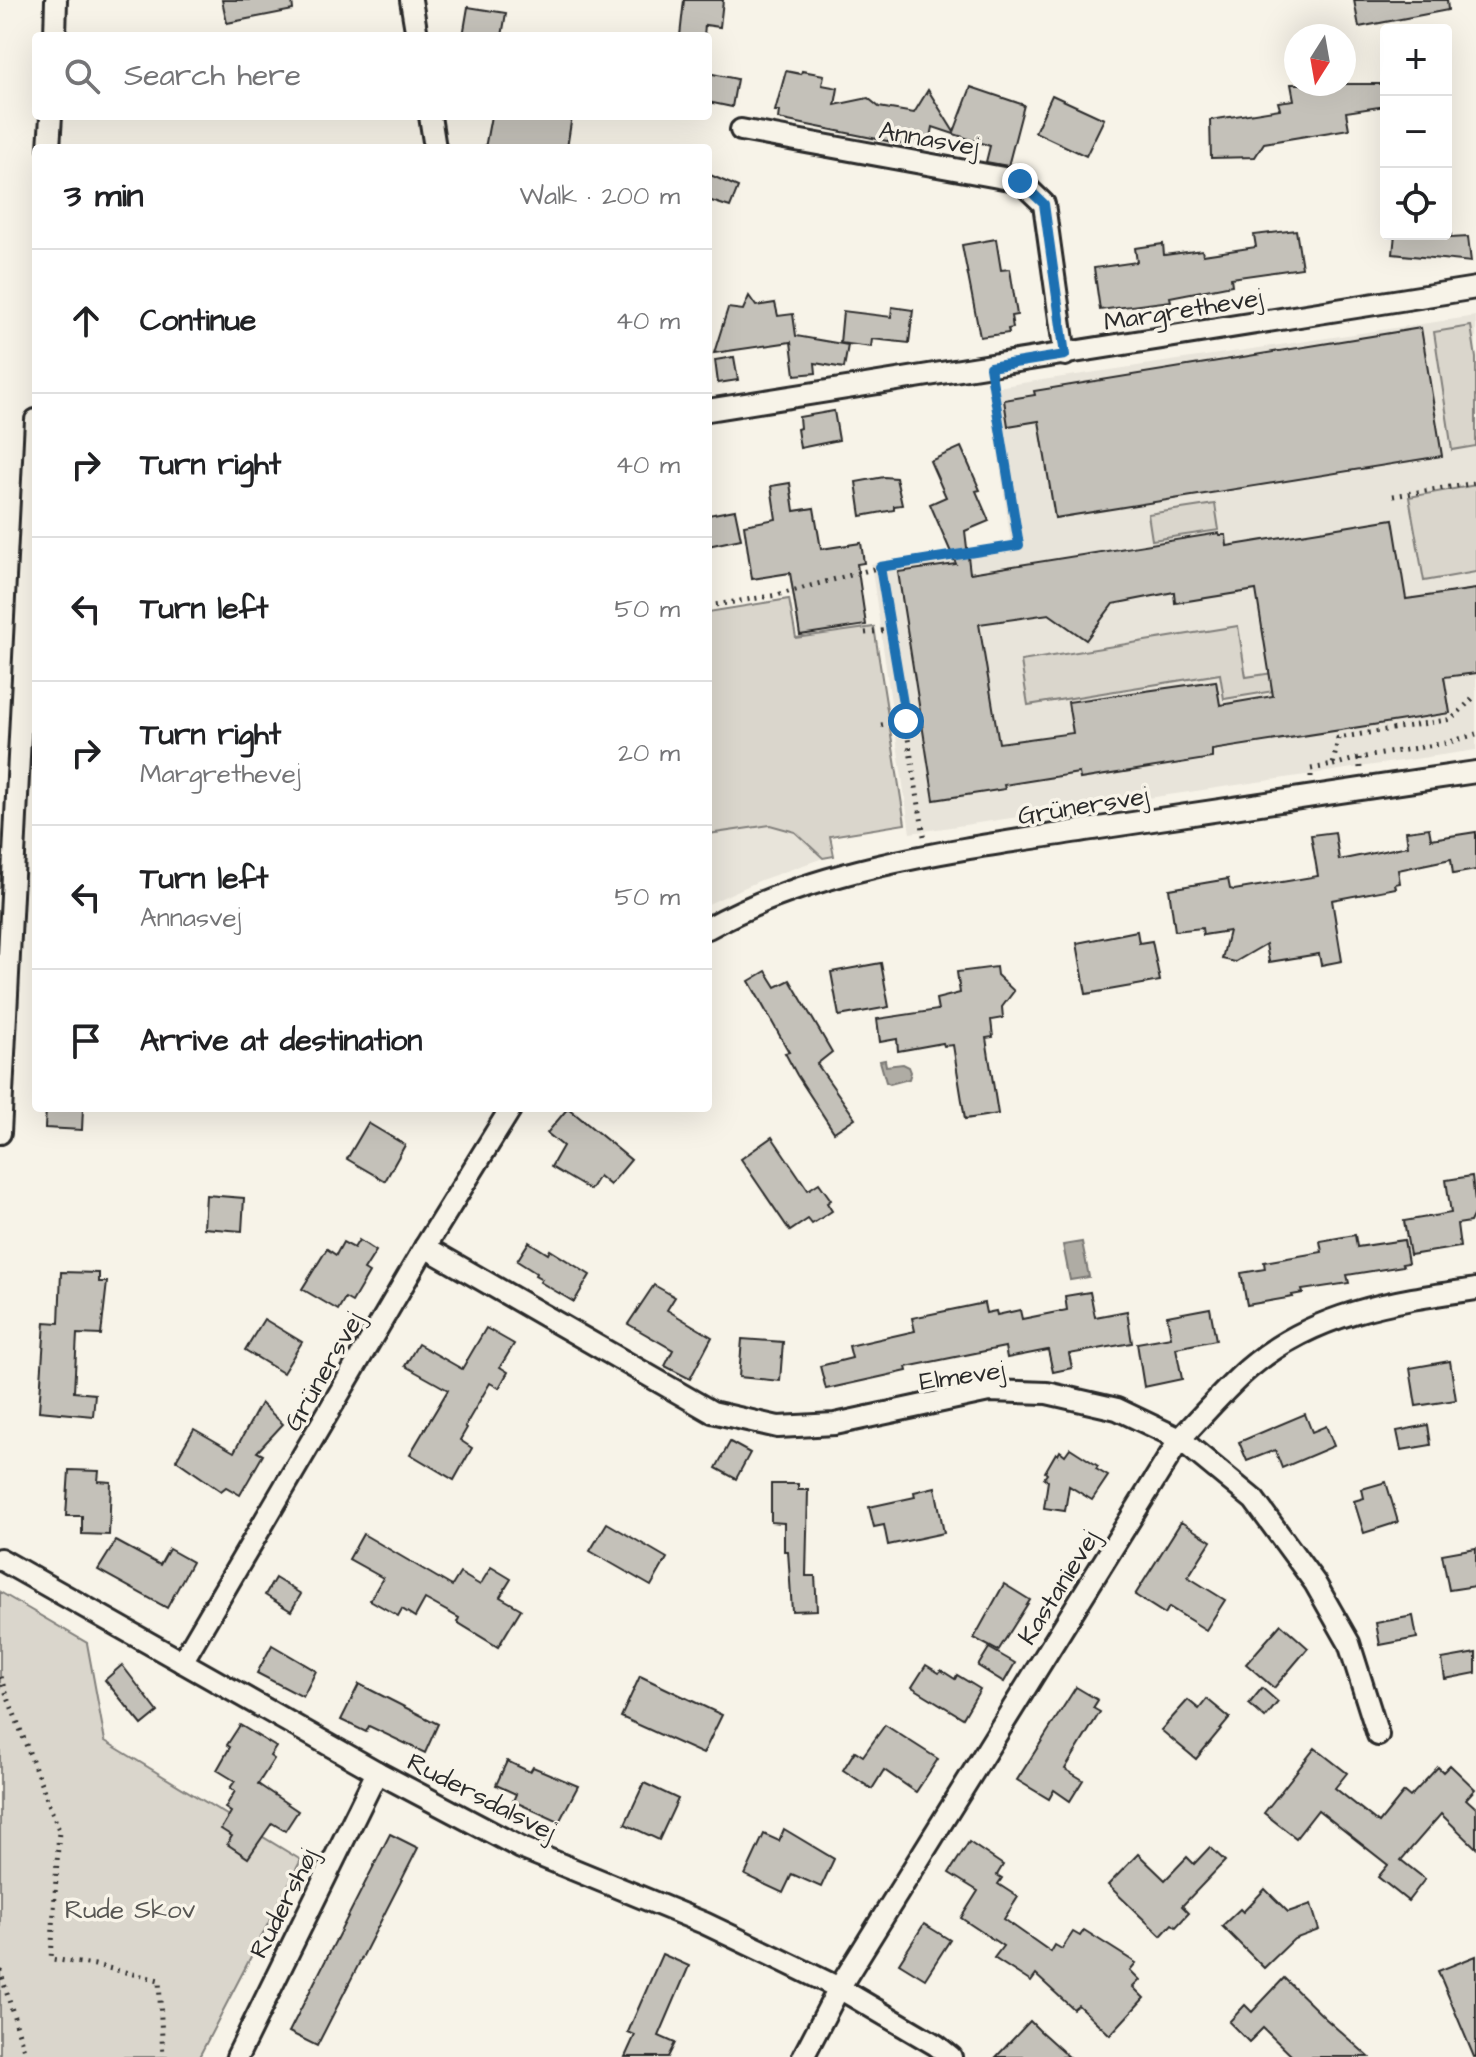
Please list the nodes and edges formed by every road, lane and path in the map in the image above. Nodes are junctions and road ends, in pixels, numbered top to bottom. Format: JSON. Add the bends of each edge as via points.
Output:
{"nodes":[{"id":1,"x":56,"y":0,"type":"edge"},
{"id":2,"x":411,"y":0,"type":"edge"},
{"id":3,"x":55,"y":32,"type":"edge"},
{"id":4,"x":416,"y":32,"type":"edge"},
{"id":5,"x":51,"y":120,"type":"edge"},
{"id":6,"x":431,"y":120,"type":"edge"},
{"id":7,"x":741,"y":130,"type":"dead end"},
{"id":8,"x":49,"y":144,"type":"edge"},
{"id":9,"x":434,"y":144,"type":"edge"},
{"id":10,"x":1476,"y":288,"type":"edge"},
{"id":11,"x":1065,"y":355,"type":"junction"},
{"id":12,"x":990,"y":367,"type":"junction"},
{"id":13,"x":712,"y":409,"type":"edge"},
{"id":14,"x":1476,"y":483,"type":"edge"},
{"id":15,"x":1393,"y":496,"type":"dead end"},
{"id":16,"x":32,"y":499,"type":"edge"},
{"id":17,"x":880,"y":567,"type":"junction"},
{"id":18,"x":712,"y":605,"type":"edge"},
{"id":19,"x":890,"y":630,"type":"junction"},
{"id":20,"x":865,"y":633,"type":"dead end"},
{"id":21,"x":1476,"y":695,"type":"edge"},
{"id":22,"x":906,"y":721,"type":"junction"},
{"id":23,"x":881,"y":725,"type":"dead end"},
{"id":24,"x":1476,"y":734,"type":"edge"},
{"id":25,"x":1359,"y":758,"type":"junction"},
{"id":26,"x":1333,"y":765,"type":"junction"},
{"id":27,"x":1476,"y":772,"type":"edge"},
{"id":28,"x":1361,"y":789,"type":"junction"},
{"id":29,"x":1310,"y":796,"type":"junction"},
{"id":30,"x":927,"y":857,"type":"junction"},
{"id":31,"x":712,"y":926,"type":"edge"},
{"id":32,"x":509,"y":1112,"type":"edge"},
{"id":33,"x":0,"y":1133,"type":"edge"},
{"id":34,"x":425,"y":1247,"type":"junction"},
{"id":35,"x":1476,"y":1289,"type":"edge"},
{"id":36,"x":1180,"y":1439,"type":"junction"},
{"id":37,"x":0,"y":1559,"type":"edge"},
{"id":38,"x":182,"y":1662,"type":"junction"},
{"id":39,"x":0,"y":1677,"type":"edge"},
{"id":40,"x":1378,"y":1735,"type":"dead end"},
{"id":41,"x":377,"y":1772,"type":"junction"},
{"id":42,"x":0,"y":1970,"type":"edge"},
{"id":43,"x":839,"y":1988,"type":"junction"},
{"id":44,"x":26,"y":2057,"type":"edge"},
{"id":45,"x":163,"y":2057,"type":"edge"},
{"id":46,"x":237,"y":2057,"type":"edge"},
{"id":47,"x":803,"y":2057,"type":"edge"},
{"id":48,"x":951,"y":2057,"type":"edge"}],
"edges":[{"from":1,"to":3,"type":"street"},
{"from":2,"to":4,"type":"street"},
{"from":5,"to":8,"type":"street"},
{"from":6,"to":9,"type":"street"},
{"from":7,"to":11,"type":"street","name":"Annasvej","via":[[1020,181],[1044,204]]},
{"from":10,"to":11,"type":"street","name":"Margrethevej"},
{"from":11,"to":12,"type":"street","name":"Margrethevej"},
{"from":12,"to":13,"type":"street","name":"Margrethevej"},
{"from":12,"to":17,"type":"path","via":[[1019,545]]},
{"from":14,"to":15,"type":"path"},
{"from":16,"to":33,"type":"street"},
{"from":17,"to":18,"type":"path","via":[[777,595]]},
{"from":17,"to":19,"type":"path"},
{"from":19,"to":20,"type":"path"},
{"from":19,"to":22,"type":"path"},
{"from":21,"to":26,"type":"path","via":[[1452,719],[1338,738]]},
{"from":22,"to":23,"type":"path"},
{"from":22,"to":30,"type":"path"},
{"from":24,"to":25,"type":"path"},
{"from":25,"to":26,"type":"path"},
{"from":25,"to":28,"type":"path"},
{"from":26,"to":29,"type":"path","via":[[1311,769]]},
{"from":27,"to":28,"type":"street","name":"Grünersvej"},
{"from":28,"to":29,"type":"street","name":"Grünersvej"},
{"from":29,"to":30,"type":"street","name":"Grünersvej"},
{"from":30,"to":31,"type":"street","name":"Grünersvej","via":[[803,885]]},
{"from":32,"to":34,"type":"street","name":"Grünersvej"},
{"from":34,"to":36,"type":"street","name":"Elmevej","via":[[712,1412],[778,1427],[835,1424],[989,1391],[1047,1393],[1117,1409]]},
{"from":34,"to":38,"type":"street","name":"Grünersvej"},
{"from":35,"to":36,"type":"street","name":"Kastanievej","via":[[1383,1303],[1308,1328],[1249,1368]]},
{"from":36,"to":40,"type":"street","name":"Elmevej","via":[[1254,1500],[1315,1583],[1349,1643]]},
{"from":36,"to":43,"type":"street","name":"Kastanievej"},
{"from":37,"to":38,"type":"street","name":"Rudersdalsvej"},
{"from":38,"to":41,"type":"street","name":"Rudersdalsvej"},
{"from":39,"to":45,"type":"path","via":[[59,1830],[51,1959],[159,1980]]},
{"from":41,"to":43,"type":"street","name":"Rudersdalsvej","via":[[521,1848],[704,1923]]},
{"from":41,"to":46,"type":"street","name":"Rudershøj"},
{"from":42,"to":44,"type":"path"},
{"from":43,"to":47,"type":"street","name":"Kastanievej"},
{"from":43,"to":48,"type":"street","name":"Rudersdalsvej"}]}
